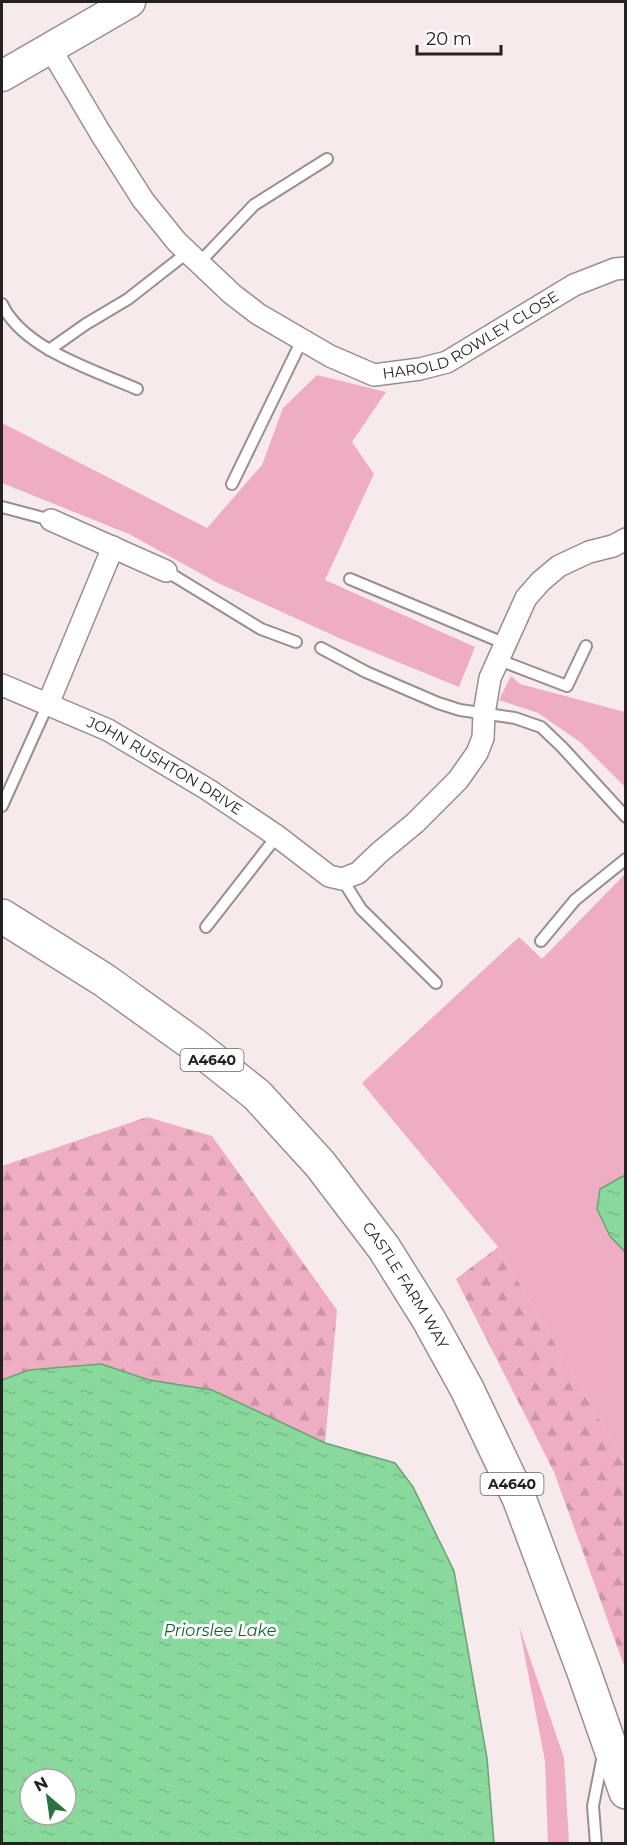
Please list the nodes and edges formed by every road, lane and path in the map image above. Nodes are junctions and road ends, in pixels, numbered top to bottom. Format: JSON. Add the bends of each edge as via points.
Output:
{"nodes":[{"id":1,"x":111,"y":6,"type":"edge"},
{"id":2,"x":50,"y":48,"type":"junction"},
{"id":3,"x":2,"y":76,"type":"edge"},
{"id":4,"x":327,"y":159,"type":"dead end"},
{"id":5,"x":194,"y":258,"type":"junction"},
{"id":6,"x":626,"y":268,"type":"edge"},
{"id":7,"x":2,"y":304,"type":"edge"},
{"id":8,"x":302,"y":340,"type":"junction"},
{"id":9,"x":49,"y":350,"type":"junction"},
{"id":10,"x":137,"y":388,"type":"dead end"},
{"id":11,"x":232,"y":484,"type":"dead end"},
{"id":12,"x":2,"y":507,"type":"edge"},
{"id":13,"x":51,"y":520,"type":"joint"},
{"id":14,"x":626,"y":538,"type":"edge"},
{"id":15,"x":113,"y":547,"type":"junction"},
{"id":16,"x":166,"y":571,"type":"joint"},
{"id":17,"x":350,"y":579,"type":"dead end"},
{"id":18,"x":296,"y":642,"type":"dead end"},
{"id":19,"x":586,"y":646,"type":"dead end"},
{"id":20,"x":321,"y":648,"type":"dead end"},
{"id":21,"x":502,"y":652,"type":"junction"},
{"id":22,"x":2,"y":685,"type":"edge"},
{"id":23,"x":48,"y":704,"type":"junction"},
{"id":24,"x":484,"y":714,"type":"junction"},
{"id":25,"x":2,"y":807,"type":"edge"},
{"id":26,"x":626,"y":817,"type":"edge"},
{"id":27,"x":277,"y":836,"type":"junction"},
{"id":28,"x":626,"y":859,"type":"edge"},
{"id":29,"x":342,"y":879,"type":"junction"},
{"id":30,"x":2,"y":916,"type":"edge"},
{"id":31,"x":207,"y":927,"type":"dead end"},
{"id":32,"x":541,"y":941,"type":"dead end"},
{"id":33,"x":436,"y":983,"type":"dead end"},
{"id":34,"x":606,"y":1737,"type":"junction"},
{"id":35,"x":626,"y":1792,"type":"edge"},
{"id":36,"x":596,"y":1844,"type":"edge"}],
"edges":[{"from":1,"to":2,"type":"street"},
{"from":2,"to":3,"type":"street"},
{"from":2,"to":5,"type":"street","name":"HAROLD ROWLEY CLOSE","via":[[143,200]]},
{"from":4,"to":5,"type":"lane","via":[[254,205]]},
{"from":5,"to":8,"type":"street","name":"HAROLD ROWLEY CLOSE","via":[[250,308]]},
{"from":5,"to":9,"type":"lane"},
{"from":6,"to":8,"type":"street","name":"HAROLD ROWLEY CLOSE","via":[[574,285],[447,362],[420,369],[374,375]]},
{"from":7,"to":9,"type":"lane","via":[[25,333]]},
{"from":8,"to":11,"type":"lane"},
{"from":9,"to":10,"type":"lane"},
{"from":12,"to":13,"type":"lane"},
{"from":13,"to":15,"type":"street"},
{"from":14,"to":21,"type":"street","via":[[559,566],[541,581],[526,598]]},
{"from":15,"to":16,"type":"street"},
{"from":15,"to":23,"type":"street"},
{"from":16,"to":18,"type":"lane","via":[[261,629]]},
{"from":17,"to":21,"type":"lane"},
{"from":19,"to":21,"type":"lane","via":[[567,686]]},
{"from":20,"to":24,"type":"lane","via":[[438,703]]},
{"from":21,"to":24,"type":"street","via":[[490,678]]},
{"from":22,"to":23,"type":"street","name":"JOHN RUSHTON DRIVE"},
{"from":23,"to":25,"type":"lane"},
{"from":23,"to":27,"type":"street","name":"JOHN RUSHTON DRIVE","via":[[108,730]]},
{"from":24,"to":26,"type":"lane","via":[[541,727]]},
{"from":24,"to":29,"type":"street","via":[[483,738],[458,780],[358,873]]},
{"from":27,"to":29,"type":"street","name":"JOHN RUSHTON DRIVE","via":[[328,876]]},
{"from":27,"to":31,"type":"lane"},
{"from":28,"to":32,"type":"lane","via":[[575,900]]},
{"from":29,"to":33,"type":"lane","via":[[361,909]]},
{"from":30,"to":34,"type":"main road","name":"CASTLE FARM WAY","number":"A4640","via":[[104,980],[257,1095],[320,1164],[384,1248],[467,1389],[519,1498]]},
{"from":34,"to":35,"type":"main road","name":"CASTLE FARM WAY","number":"A4640"},
{"from":34,"to":36,"type":"lane","via":[[594,1806]]}]}
